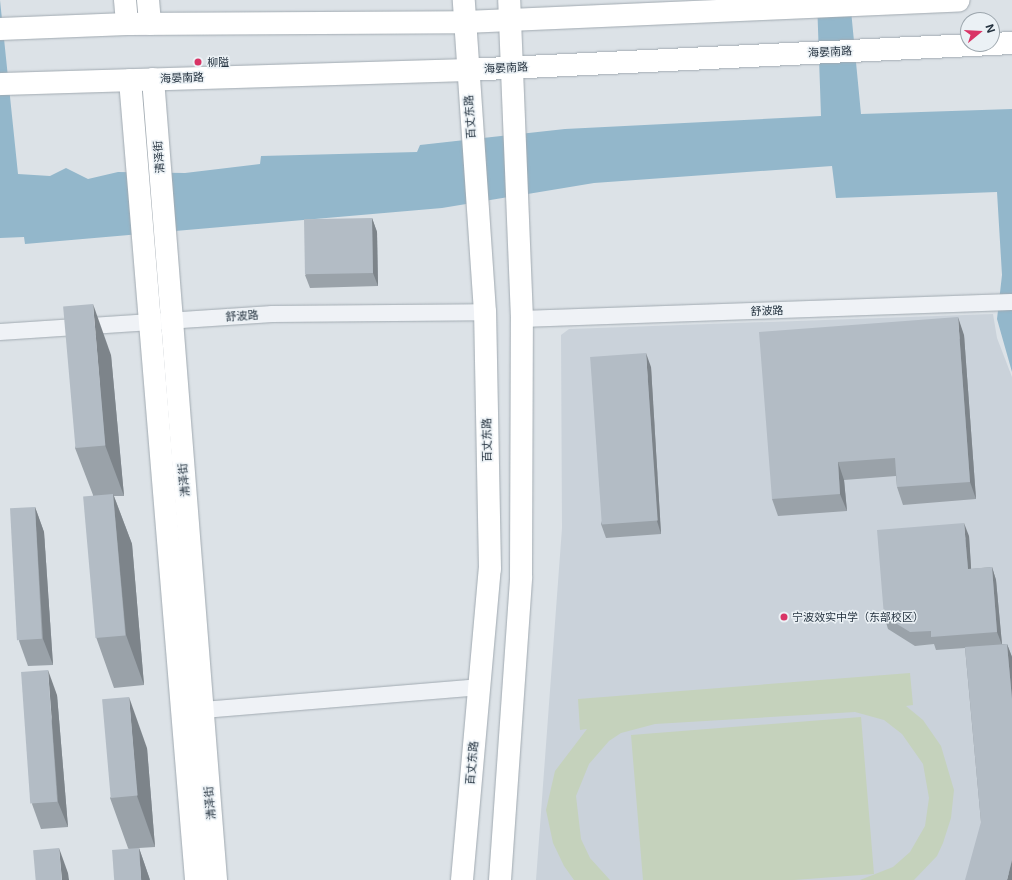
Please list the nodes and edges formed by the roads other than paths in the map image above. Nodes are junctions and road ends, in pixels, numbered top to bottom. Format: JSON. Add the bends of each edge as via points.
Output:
{"nodes":[{"id":1,"x":125,"y":0,"type":"edge"},
{"id":2,"x":148,"y":0,"type":"edge"},
{"id":3,"x":464,"y":0,"type":"edge"},
{"id":4,"x":959,"y":0,"type":"edge"},
{"id":5,"x":781,"y":4,"type":"edge"},
{"id":6,"x":509,"y":10,"type":"edge"},
{"id":7,"x":465,"y":22,"type":"junction"},
{"id":8,"x":127,"y":24,"type":"junction"},
{"id":9,"x":150,"y":24,"type":"junction"},
{"id":10,"x":0,"y":29,"type":"edge"},
{"id":11,"x":1012,"y":43,"type":"edge"},
{"id":12,"x":510,"y":68,"type":"junction"},
{"id":13,"x":466,"y":70,"type":"junction"},
{"id":14,"x":152,"y":79,"type":"junction"},
{"id":15,"x":130,"y":80,"type":"junction"},
{"id":16,"x":0,"y":84,"type":"edge"},
{"id":17,"x":1012,"y":302,"type":"edge"},
{"id":18,"x":485,"y":312,"type":"junction"},
{"id":19,"x":522,"y":319,"type":"junction"},
{"id":20,"x":162,"y":321,"type":"junction"},
{"id":21,"x":0,"y":332,"type":"edge"},
{"id":22,"x":479,"y":687,"type":"junction"},
{"id":23,"x":202,"y":710,"type":"junction"},
{"id":24,"x":196,"y":880,"type":"edge"},
{"id":25,"x":216,"y":880,"type":"edge"},
{"id":26,"x":462,"y":880,"type":"edge"},
{"id":27,"x":500,"y":880,"type":"edge"}],
"edges":[{"from":1,"to":8,"type":"main road"},
{"from":2,"to":9,"type":"main road"},
{"from":3,"to":7,"type":"main road","name":"百丈东路"},
{"from":4,"to":5,"type":"main road","via":[[807,7]]},
{"from":5,"to":6,"type":"main road"},
{"from":6,"to":7,"type":"main road"},
{"from":6,"to":12,"type":"main road"},
{"from":7,"to":9,"type":"main road"},
{"from":7,"to":13,"type":"main road","name":"百丈东路"},
{"from":8,"to":9,"type":"main road"},
{"from":8,"to":10,"type":"main road"},
{"from":11,"to":12,"type":"main road","name":"海晏南路"},
{"from":12,"to":13,"type":"main road","name":"海晏南路"},
{"from":12,"to":19,"type":"main road"},
{"from":13,"to":14,"type":"main road","name":"海晏南路"},
{"from":13,"to":18,"type":"main road","name":"百丈东路"},
{"from":14,"to":15,"type":"main road","name":"海晏南路"},
{"from":14,"to":20,"type":"main road","name":"清泽街"},
{"from":15,"to":16,"type":"main road","name":"海晏南路"},
{"from":15,"to":20,"type":"main road","name":"清泽街"},
{"from":17,"to":19,"type":"street","name":"舒波路"},
{"from":18,"to":20,"type":"street","name":"舒波路","via":[[272,314]]},
{"from":18,"to":22,"type":"main road","name":"百丈东路","via":[[490,569]]},
{"from":19,"to":27,"type":"main road","via":[[521,577]]},
{"from":20,"to":21,"type":"street","name":"舒波路"},
{"from":20,"to":23,"type":"main road","name":"清泽街"},
{"from":20,"to":24,"type":"main road","name":"清泽街"},
{"from":22,"to":23,"type":"street"},
{"from":22,"to":26,"type":"main road","name":"百丈东路"},
{"from":23,"to":25,"type":"main road","name":"清泽街"}]}
